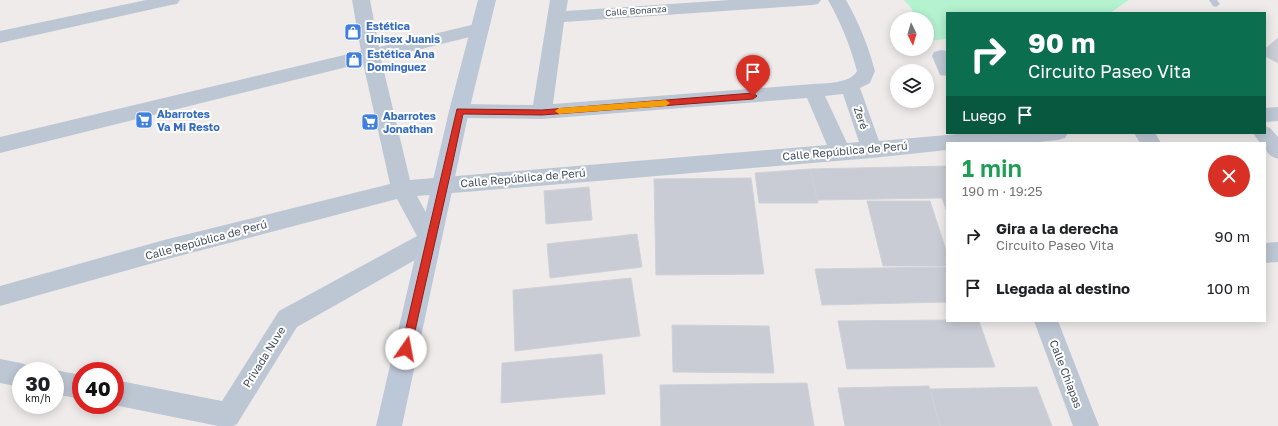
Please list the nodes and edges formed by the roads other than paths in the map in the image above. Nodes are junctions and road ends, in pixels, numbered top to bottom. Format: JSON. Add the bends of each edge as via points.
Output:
{"nodes":[{"id":1,"x":171,"y":0,"type":"edge"},
{"id":2,"x":361,"y":0,"type":"edge"},
{"id":3,"x":487,"y":0,"type":"edge"},
{"id":4,"x":812,"y":0,"type":"edge"},
{"id":5,"x":837,"y":0,"type":"edge"},
{"id":6,"x":558,"y":8,"type":"edge"},
{"id":7,"x":480,"y":29,"type":"junction"},
{"id":8,"x":0,"y":37,"type":"edge"},
{"id":9,"x":371,"y":56,"type":"junction"},
{"id":10,"x":850,"y":86,"type":"junction"},
{"id":11,"x":814,"y":91,"type":"junction"},
{"id":12,"x":459,"y":111,"type":"junction"},
{"id":13,"x":542,"y":112,"type":"junction"},
{"id":14,"x":1278,"y":114,"type":"edge"},
{"id":15,"x":1266,"y":115,"type":"edge"},
{"id":16,"x":1053,"y":134,"type":"edge"},
{"id":17,"x":1264,"y":134,"type":"edge"},
{"id":18,"x":976,"y":139,"type":"edge"},
{"id":19,"x":1030,"y":139,"type":"edge"},
{"id":20,"x":946,"y":142,"type":"edge"},
{"id":21,"x":948,"y":142,"type":"edge"},
{"id":22,"x":0,"y":145,"type":"edge"},
{"id":23,"x":872,"y":150,"type":"junction"},
{"id":24,"x":1278,"y":151,"type":"edge"},
{"id":25,"x":841,"y":152,"type":"junction"},
{"id":26,"x":444,"y":184,"type":"junction"},
{"id":27,"x":402,"y":189,"type":"junction"},
{"id":28,"x":430,"y":240,"type":"junction"},
{"id":29,"x":1278,"y":252,"type":"edge"},
{"id":30,"x":1266,"y":254,"type":"edge"},
{"id":31,"x":0,"y":296,"type":"edge"},
{"id":32,"x":1046,"y":322,"type":"edge"},
{"id":33,"x":0,"y":371,"type":"edge"},
{"id":34,"x":12,"y":373,"type":"edge"},
{"id":35,"x":124,"y":395,"type":"edge"},
{"id":36,"x":389,"y":426,"type":"edge"},
{"id":37,"x":1086,"y":426,"type":"edge"}],
"edges":[{"from":1,"to":8,"type":"street"},
{"from":2,"to":9,"type":"street"},
{"from":3,"to":7,"type":"street"},
{"from":4,"to":6,"type":"street","name":"Calle Bonanza"},
{"from":5,"to":10,"type":"street","via":[[859,45],[866,71],[863,78]]},
{"from":6,"to":13,"type":"street"},
{"from":7,"to":9,"type":"street"},
{"from":7,"to":12,"type":"street"},
{"from":9,"to":22,"type":"street"},
{"from":9,"to":27,"type":"street"},
{"from":10,"to":11,"type":"street"},
{"from":10,"to":23,"type":"street","name":"Zeré"},
{"from":11,"to":13,"type":"street"},
{"from":11,"to":25,"type":"street"},
{"from":12,"to":13,"type":"street"},
{"from":12,"to":26,"type":"street"},
{"from":14,"to":15,"type":"street"},
{"from":16,"to":19,"type":"street","name":"Calle República de Perú"},
{"from":17,"to":24,"type":"street"},
{"from":18,"to":19,"type":"street","name":"Calle República de Perú"},
{"from":18,"to":21,"type":"street","name":"Calle República de Perú"},
{"from":20,"to":23,"type":"street","name":"Calle República de Perú"},
{"from":23,"to":25,"type":"street","name":"Calle República de Perú"},
{"from":25,"to":26,"type":"street","name":"Calle República de Perú"},
{"from":26,"to":27,"type":"street","name":"Calle República de Perú"},
{"from":26,"to":28,"type":"street"},
{"from":27,"to":28,"type":"street"},
{"from":27,"to":31,"type":"street","name":"Calle República de Perú","via":[[164,250]]},
{"from":28,"to":35,"type":"street","name":"Privada Nuve","via":[[288,319],[228,415]]},
{"from":28,"to":36,"type":"street"},
{"from":29,"to":30,"type":"street"},
{"from":32,"to":37,"type":"street","name":"Calle Chiapas"},
{"from":33,"to":34,"type":"street"}]}
